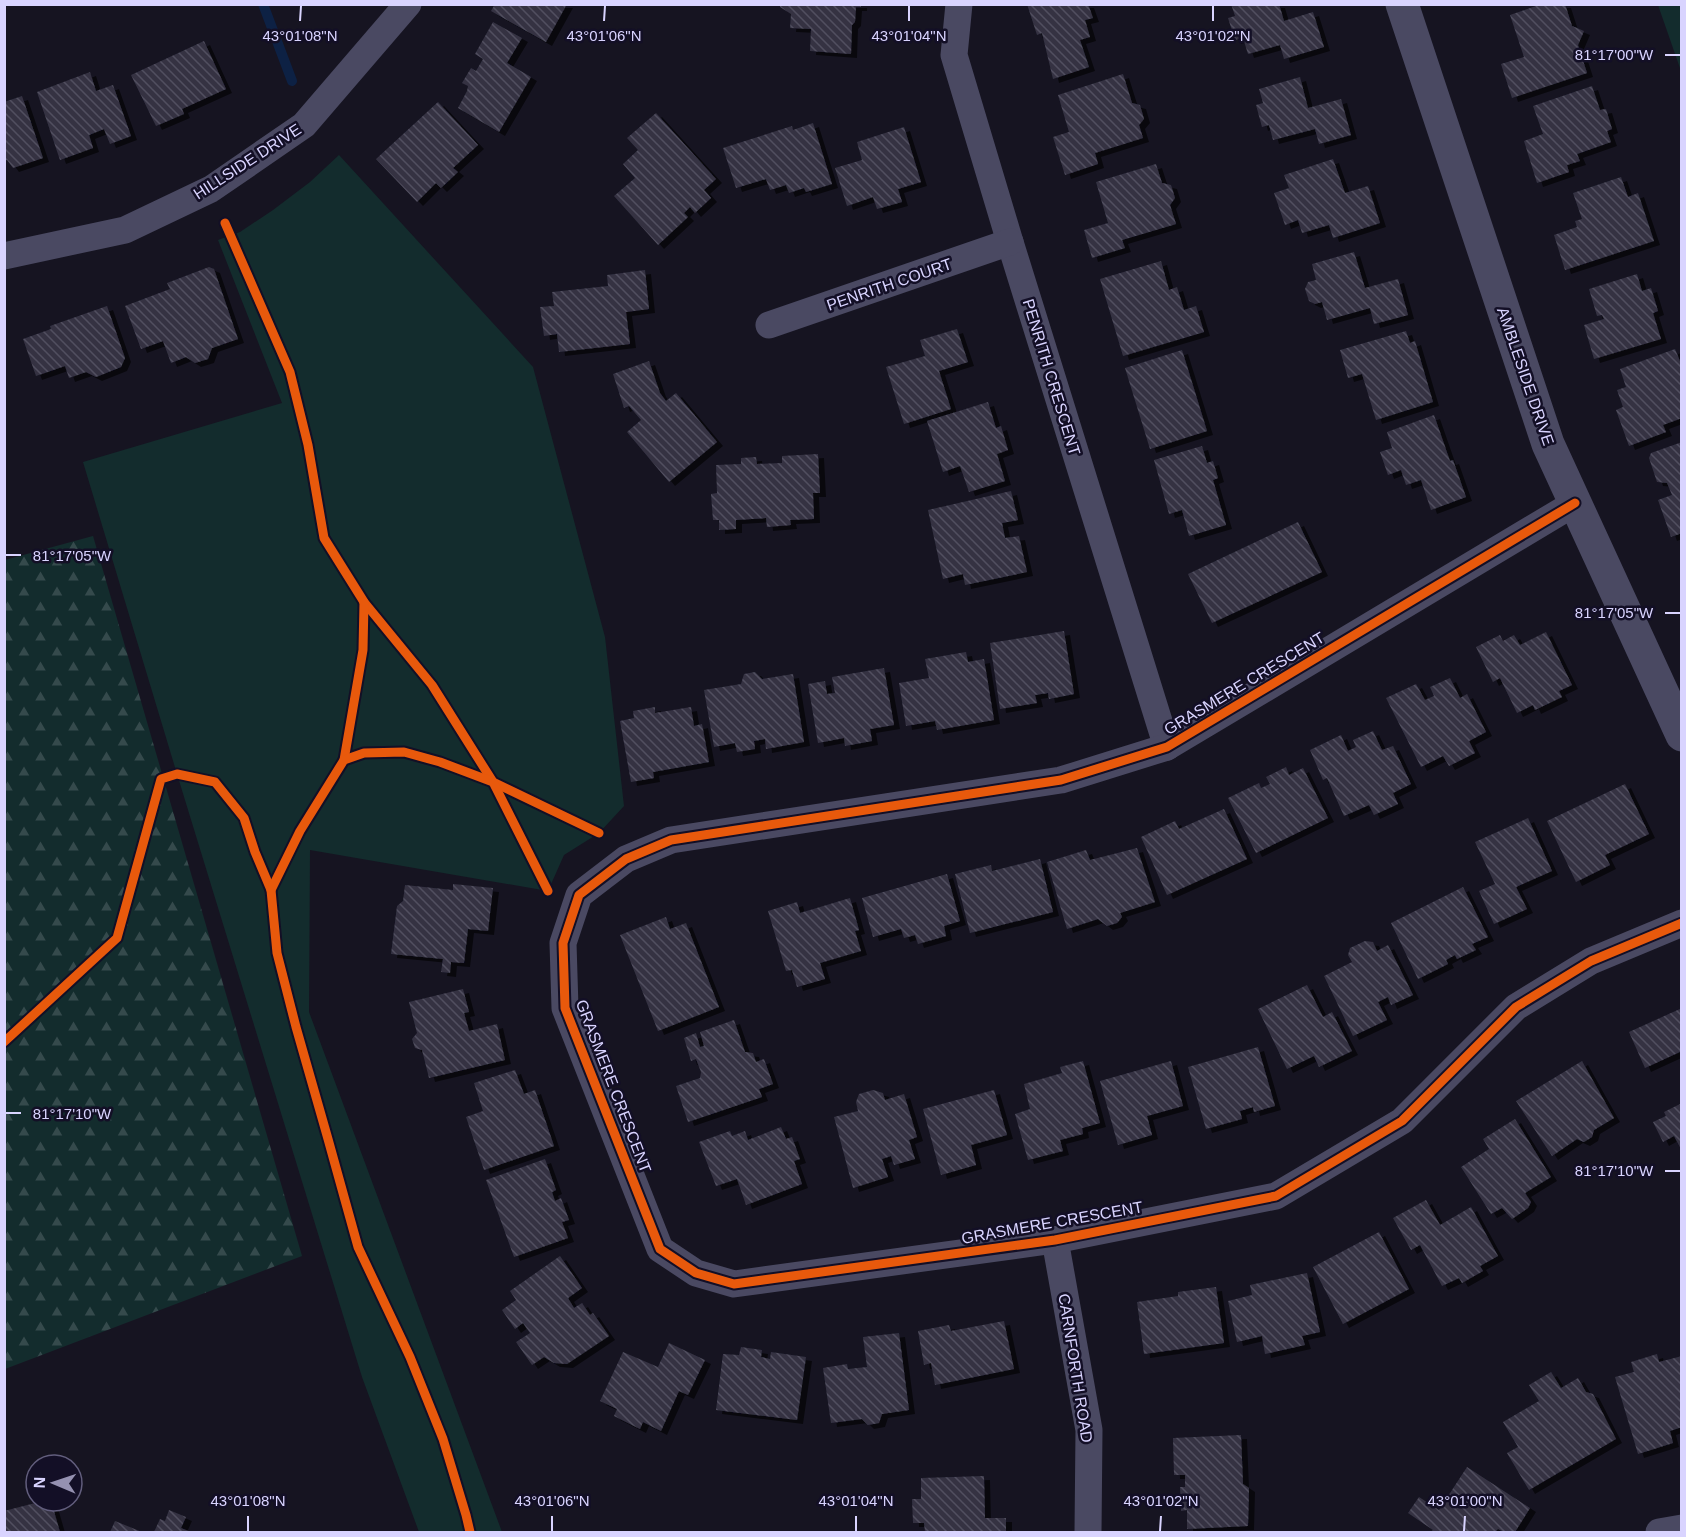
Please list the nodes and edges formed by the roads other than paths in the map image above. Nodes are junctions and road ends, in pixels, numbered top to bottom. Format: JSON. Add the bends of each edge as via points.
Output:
{"nodes":[{"id":1,"x":408,"y":4,"type":"edge"},
{"id":2,"x":959,"y":4,"type":"edge"},
{"id":3,"x":1402,"y":4,"type":"edge"},
{"id":4,"x":1010,"y":242,"type":"junction"},
{"id":5,"x":4,"y":256,"type":"edge"},
{"id":6,"x":769,"y":325,"type":"dead end"},
{"id":7,"x":1575,"y":503,"type":"junction"},
{"id":8,"x":1682,"y":735,"type":"edge"},
{"id":9,"x":1167,"y":747,"type":"junction"},
{"id":10,"x":1682,"y":923,"type":"edge"},
{"id":11,"x":1055,"y":1240,"type":"junction"},
{"id":12,"x":1682,"y":1528,"type":"edge"},
{"id":13,"x":1088,"y":1533,"type":"edge"},
{"id":14,"x":1659,"y":1533,"type":"edge"}],
"edges":[{"from":1,"to":5,"type":"street","name":"HILLSIDE DRIVE","via":[[304,124],[211,189],[125,230]]},
{"from":2,"to":4,"type":"street","name":"PENRITH CRESCENT","via":[[954,55]]},
{"from":3,"to":7,"type":"street","name":"AMBLESIDE DRIVE","via":[[1548,444]]},
{"from":4,"to":6,"type":"street","name":"PENRITH COURT"},
{"from":4,"to":9,"type":"street","name":"PENRITH CRESCENT"},
{"from":7,"to":8,"type":"street","name":"AMBLESIDE DRIVE"},
{"from":7,"to":9,"type":"street","name":"GRASMERE CRESCENT"},
{"from":9,"to":11,"type":"street","name":"GRASMERE CRESCENT","via":[[1061,780],[671,840],[626,859],[579,895],[563,943],[565,1008],[660,1249],[696,1273],[734,1284]]},
{"from":10,"to":11,"type":"street","name":"GRASMERE CRESCENT","via":[[1591,961],[1516,1007],[1402,1121],[1276,1196]]},
{"from":11,"to":13,"type":"street","name":"CARNFORTH ROAD","via":[[1089,1430]]},
{"from":12,"to":14,"type":"street"}]}
